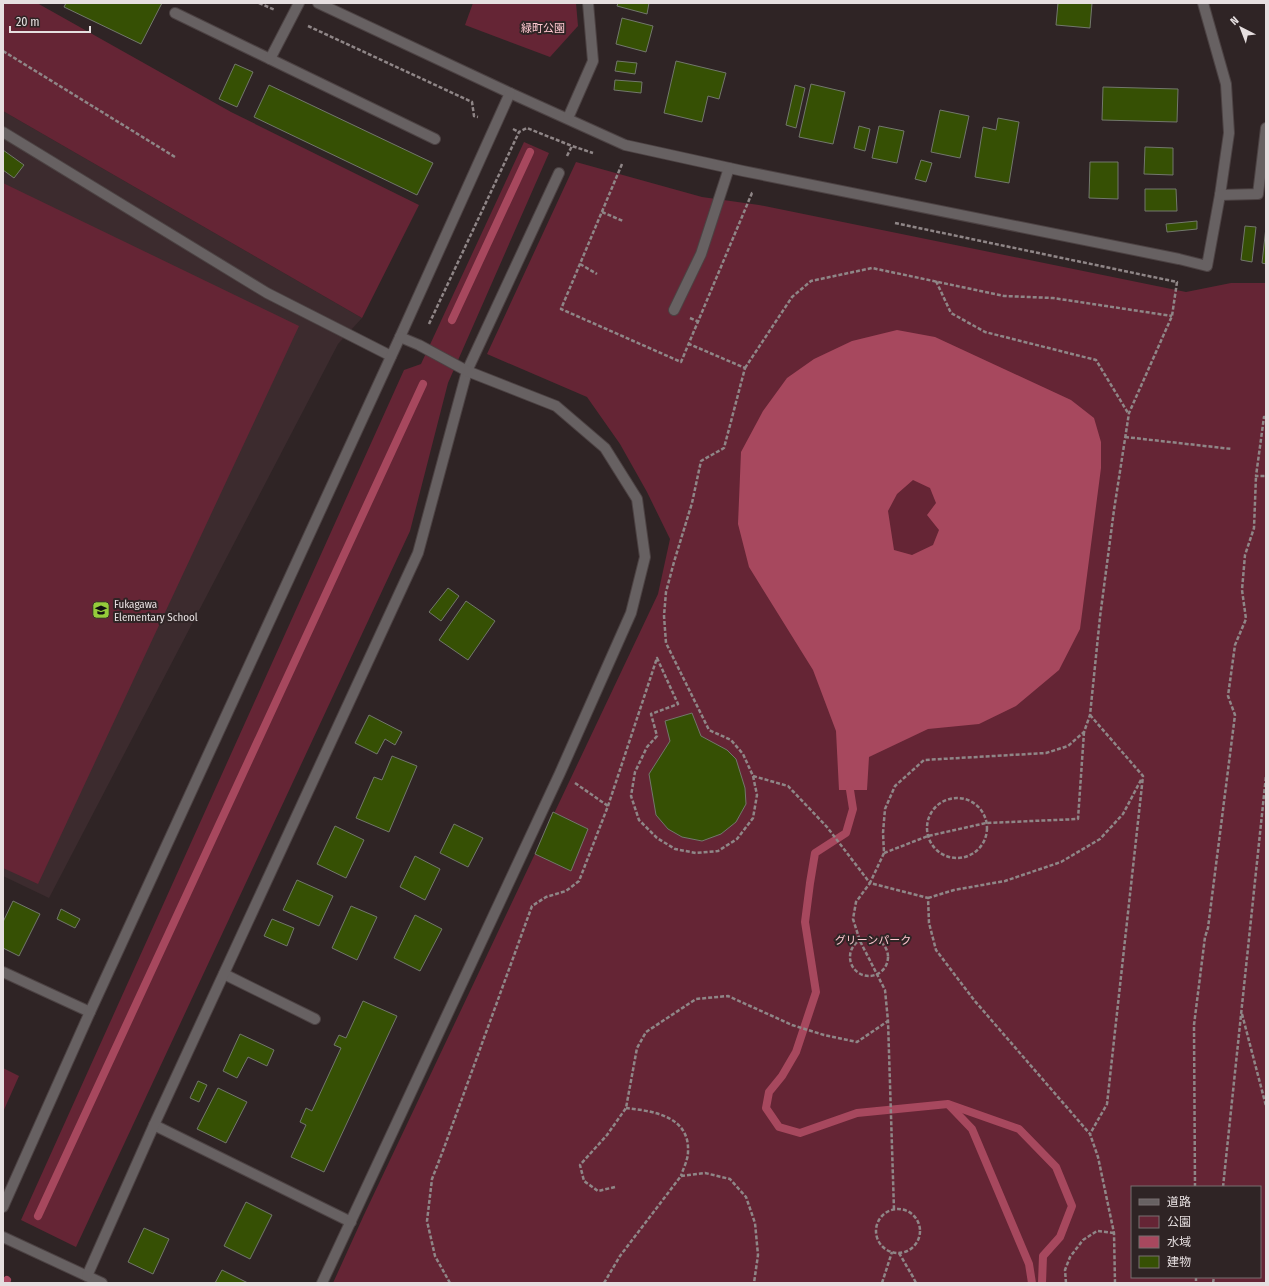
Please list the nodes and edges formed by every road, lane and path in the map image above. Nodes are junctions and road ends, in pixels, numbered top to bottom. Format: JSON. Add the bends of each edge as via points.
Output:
{"nodes":[{"id":1,"x":259,"y":3,"type":"edge"},
{"id":2,"x":299,"y":3,"type":"edge"},
{"id":3,"x":318,"y":3,"type":"edge"},
{"id":4,"x":588,"y":3,"type":"edge"},
{"id":5,"x":1202,"y":3,"type":"edge"},
{"id":6,"x":175,"y":13,"type":"dead end"},
{"id":7,"x":291,"y":18,"type":"junction"},
{"id":8,"x":3,"y":51,"type":"edge"},
{"id":9,"x":270,"y":59,"type":"junction"},
{"id":10,"x":510,"y":93,"type":"junction"},
{"id":11,"x":474,"y":116,"type":"dead end"},
{"id":12,"x":568,"y":118,"type":"junction"},
{"id":13,"x":1266,"y":128,"type":"edge"},
{"id":14,"x":3,"y":132,"type":"edge"},
{"id":15,"x":435,"y":139,"type":"dead end"},
{"id":16,"x":572,"y":146,"type":"dead end"},
{"id":17,"x":175,"y":157,"type":"dead end"},
{"id":18,"x":622,"y":163,"type":"dead end"},
{"id":19,"x":729,"y":168,"type":"junction"},
{"id":20,"x":559,"y":173,"type":"dead end"},
{"id":21,"x":760,"y":195,"type":"dead end"},
{"id":22,"x":1220,"y":195,"type":"junction"},
{"id":23,"x":602,"y":212,"type":"junction"},
{"id":24,"x":623,"y":221,"type":"dead end"},
{"id":25,"x":891,"y":222,"type":"dead end"},
{"id":26,"x":580,"y":264,"type":"junction"},
{"id":27,"x":597,"y":274,"type":"dead end"},
{"id":28,"x":936,"y":281,"type":"junction"},
{"id":29,"x":674,"y":310,"type":"dead end"},
{"id":30,"x":1172,"y":316,"type":"junction"},
{"id":31,"x":400,"y":337,"type":"junction"},
{"id":32,"x":689,"y":344,"type":"junction"},
{"id":33,"x":419,"y":345,"type":"junction"},
{"id":34,"x":391,"y":356,"type":"junction"},
{"id":35,"x":745,"y":368,"type":"junction"},
{"id":36,"x":467,"y":371,"type":"junction"},
{"id":37,"x":1129,"y":413,"type":"junction"},
{"id":38,"x":1266,"y":417,"type":"edge"},
{"id":39,"x":1125,"y":437,"type":"junction"},
{"id":40,"x":1232,"y":449,"type":"dead end"},
{"id":41,"x":1256,"y":476,"type":"junction"},
{"id":42,"x":1266,"y":476,"type":"edge"},
{"id":43,"x":1090,"y":715,"type":"junction"},
{"id":44,"x":1084,"y":732,"type":"junction"},
{"id":45,"x":560,"y":773,"type":"junction"},
{"id":46,"x":753,"y":776,"type":"junction"},
{"id":47,"x":1143,"y":776,"type":"junction"},
{"id":48,"x":1266,"y":776,"type":"edge"},
{"id":49,"x":608,"y":806,"type":"junction"},
{"id":50,"x":986,"y":823,"type":"junction"},
{"id":51,"x":928,"y":836,"type":"junction"},
{"id":52,"x":884,"y":853,"type":"junction"},
{"id":53,"x":870,"y":883,"type":"junction"},
{"id":54,"x":928,"y":898,"type":"junction"},
{"id":55,"x":860,"y":941,"type":"junction"},
{"id":56,"x":3,"y":972,"type":"edge"},
{"id":57,"x":224,"y":974,"type":"junction"},
{"id":58,"x":878,"y":974,"type":"junction"},
{"id":59,"x":90,"y":1012,"type":"junction"},
{"id":60,"x":1241,"y":1012,"type":"junction"},
{"id":61,"x":315,"y":1019,"type":"dead end"},
{"id":62,"x":888,"y":1021,"type":"junction"},
{"id":63,"x":1266,"y":1106,"type":"edge"},
{"id":64,"x":626,"y":1108,"type":"junction"},
{"id":65,"x":154,"y":1125,"type":"junction"},
{"id":66,"x":1090,"y":1134,"type":"junction"},
{"id":67,"x":681,"y":1176,"type":"junction"},
{"id":68,"x":1195,"y":1186,"type":"edge"},
{"id":69,"x":1223,"y":1186,"type":"edge"},
{"id":70,"x":615,"y":1187,"type":"dead end"},
{"id":71,"x":3,"y":1207,"type":"edge"},
{"id":72,"x":894,"y":1210,"type":"junction"},
{"id":73,"x":351,"y":1222,"type":"junction"},
{"id":74,"x":1114,"y":1233,"type":"junction"},
{"id":75,"x":3,"y":1237,"type":"edge"},
{"id":76,"x":892,"y":1252,"type":"junction"},
{"id":77,"x":899,"y":1253,"type":"junction"},
{"id":78,"x":87,"y":1276,"type":"junction"},
{"id":79,"x":102,"y":1283,"type":"edge"},
{"id":80,"x":322,"y":1283,"type":"edge"},
{"id":81,"x":450,"y":1283,"type":"edge"},
{"id":82,"x":604,"y":1283,"type":"edge"},
{"id":83,"x":754,"y":1283,"type":"edge"},
{"id":84,"x":882,"y":1283,"type":"edge"},
{"id":85,"x":916,"y":1283,"type":"edge"},
{"id":86,"x":1066,"y":1283,"type":"edge"},
{"id":87,"x":1114,"y":1283,"type":"edge"}],
"edges":[{"from":1,"to":7,"type":"path"},
{"from":2,"to":7,"type":"street"},
{"from":3,"to":10,"type":"street"},
{"from":4,"to":12,"type":"street","via":[[593,61]]},
{"from":5,"to":22,"type":"street","via":[[1226,84],[1229,133]]},
{"from":6,"to":9,"type":"street"},
{"from":7,"to":9,"type":"street"},
{"from":7,"to":11,"type":"path","via":[[472,102]]},
{"from":8,"to":17,"type":"path"},
{"from":9,"to":15,"type":"street"},
{"from":10,"to":12,"type":"street"},
{"from":10,"to":31,"type":"street"},
{"from":12,"to":19,"type":"street","via":[[625,145]]},
{"from":13,"to":22,"type":"street","via":[[1258,194]]},
{"from":14,"to":34,"type":"street","via":[[267,293]]},
{"from":16,"to":33,"type":"path","via":[[527,128],[519,132]]},
{"from":18,"to":23,"type":"path"},
{"from":19,"to":22,"type":"street","via":[[1207,266]]},
{"from":19,"to":29,"type":"street","via":[[700,254]]},
{"from":20,"to":36,"type":"street"},
{"from":21,"to":32,"type":"path","via":[[752,193]]},
{"from":23,"to":24,"type":"path"},
{"from":23,"to":26,"type":"path"},
{"from":25,"to":30,"type":"path","via":[[1178,282]]},
{"from":26,"to":27,"type":"path"},
{"from":26,"to":32,"type":"path","via":[[561,309],[681,362]]},
{"from":28,"to":30,"type":"path","via":[[1004,296],[1053,298]]},
{"from":28,"to":35,"type":"path","via":[[872,268],[811,281],[792,297]]},
{"from":28,"to":37,"type":"path","via":[[951,313],[985,332],[1096,360]]},
{"from":30,"to":37,"type":"path"},
{"from":31,"to":33,"type":"street"},
{"from":31,"to":34,"type":"street"},
{"from":32,"to":35,"type":"path"},
{"from":33,"to":36,"type":"street"},
{"from":34,"to":59,"type":"street"},
{"from":35,"to":46,"type":"path","via":[[724,448],[701,461],[692,503],[668,585],[664,616],[666,643],[709,730],[731,740],[743,754]]},
{"from":36,"to":45,"type":"street","via":[[556,406],[605,448],[637,499],[645,557],[631,614]]},
{"from":36,"to":57,"type":"street","via":[[418,553]]},
{"from":37,"to":39,"type":"path"},
{"from":38,"to":41,"type":"path"},
{"from":39,"to":40,"type":"path"},
{"from":39,"to":43,"type":"path","via":[[1101,610]]},
{"from":41,"to":42,"type":"path"},
{"from":41,"to":68,"type":"path","via":[[1254,528],[1245,555],[1242,590],[1246,619],[1235,645],[1228,696],[1235,715],[1194,1024]]},
{"from":43,"to":44,"type":"path"},
{"from":43,"to":47,"type":"path"},
{"from":44,"to":50,"type":"path","via":[[1078,819]]},
{"from":44,"to":52,"type":"path","via":[[1068,746],[1046,754],[924,760],[895,786],[887,803],[883,833]]},
{"from":45,"to":49,"type":"path"},
{"from":45,"to":73,"type":"street"},
{"from":46,"to":49,"type":"path","via":[[757,795],[753,818],[737,839],[718,851],[696,853],[675,849],[657,838],[639,820],[631,796],[635,772],[647,747],[657,736],[651,714],[678,704],[657,658]]},
{"from":46,"to":53,"type":"path","via":[[788,786],[826,827]]},
{"from":47,"to":54,"type":"path","via":[[1123,814],[1100,840],[1060,862],[1005,881],[954,890]]},
{"from":47,"to":66,"type":"path","via":[[1107,1104]]},
{"from":48,"to":60,"type":"path"},
{"from":49,"to":81,"type":"path","via":[[579,881],[532,906],[432,1179],[428,1221],[435,1256]]},
{"from":50,"to":51,"type":"path"},
{"from":50,"to":51,"type":"path","via":[[983,843],[968,856],[948,857],[932,845]]},
{"from":50,"to":51,"type":"path","via":[[977,806],[969,801],[950,799],[934,808],[927,826]]},
{"from":51,"to":52,"type":"path"},
{"from":52,"to":53,"type":"path"},
{"from":53,"to":54,"type":"path"},
{"from":53,"to":55,"type":"path","via":[[856,902],[853,919]]},
{"from":54,"to":66,"type":"path","via":[[929,923],[936,950],[974,1000]]},
{"from":55,"to":58,"type":"path"},
{"from":55,"to":58,"type":"path","via":[[852,949],[852,966],[866,976]]},
{"from":55,"to":58,"type":"path","via":[[872,939],[879,942],[887,951],[886,964]]},
{"from":56,"to":59,"type":"street"},
{"from":57,"to":61,"type":"street"},
{"from":57,"to":65,"type":"street"},
{"from":58,"to":62,"type":"path","via":[[885,990]]},
{"from":59,"to":71,"type":"street"},
{"from":60,"to":63,"type":"path"},
{"from":60,"to":69,"type":"path"},
{"from":62,"to":64,"type":"path","via":[[857,1042],[792,1025],[728,996],[696,999],[646,1032],[636,1048]]},
{"from":62,"to":72,"type":"path"},
{"from":64,"to":67,"type":"path","via":[[669,1117],[685,1132],[688,1153]]},
{"from":64,"to":70,"type":"path","via":[[607,1135],[580,1165],[584,1181],[598,1191]]},
{"from":65,"to":73,"type":"street"},
{"from":65,"to":78,"type":"street"},
{"from":66,"to":74,"type":"path","via":[[1098,1157]]},
{"from":67,"to":82,"type":"path","via":[[620,1256]]},
{"from":67,"to":83,"type":"path","via":[[705,1172],[730,1179],[746,1197],[755,1223],[758,1255]]},
{"from":72,"to":76,"type":"path","via":[[882,1217],[877,1230],[881,1244]]},
{"from":72,"to":77,"type":"path","via":[[909,1212],[918,1222],[920,1229],[917,1243],[906,1252]]},
{"from":73,"to":80,"type":"street"},
{"from":74,"to":86,"type":"path","via":[[1097,1232],[1083,1240],[1070,1257],[1065,1270]]},
{"from":74,"to":87,"type":"path"},
{"from":75,"to":78,"type":"street"},
{"from":76,"to":77,"type":"path"},
{"from":76,"to":84,"type":"path"},
{"from":77,"to":85,"type":"path"},
{"from":78,"to":79,"type":"street"}]}
